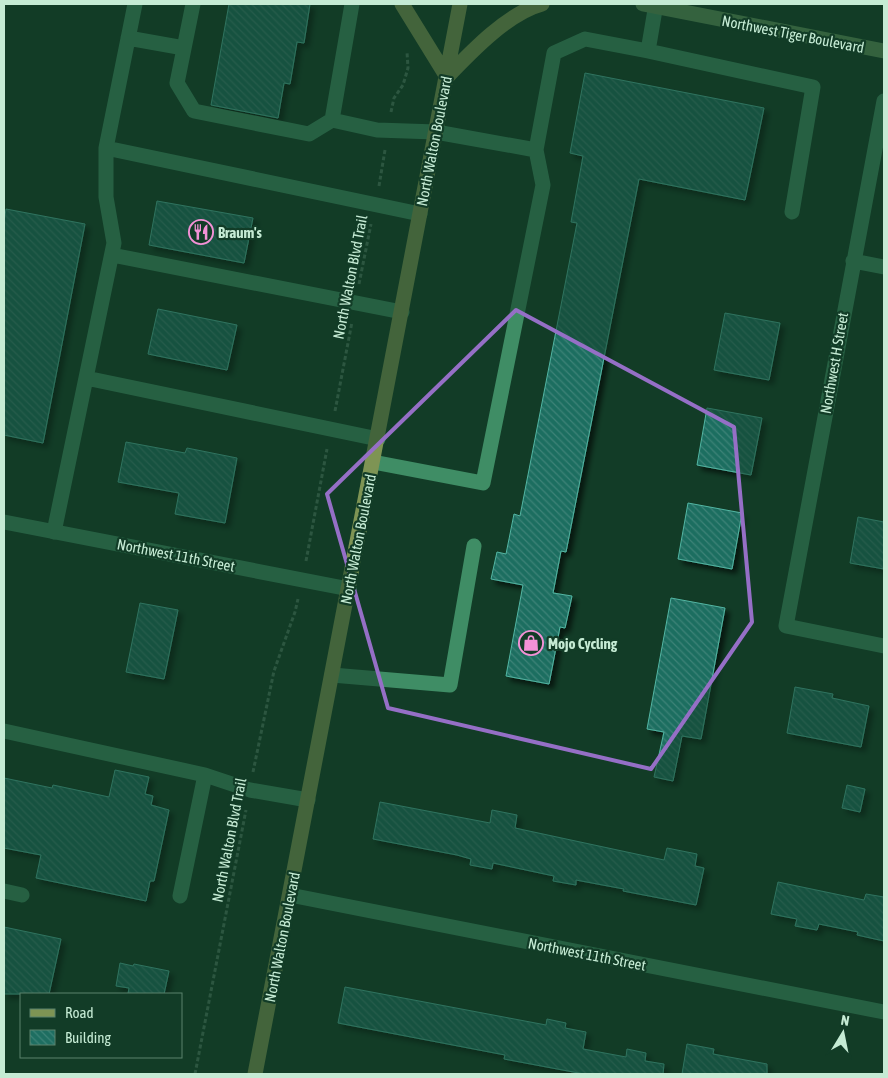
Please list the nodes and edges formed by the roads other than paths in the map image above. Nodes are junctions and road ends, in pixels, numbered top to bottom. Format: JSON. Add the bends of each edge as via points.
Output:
{"nodes":[{"id":1,"x":135,"y":4,"type":"edge"},
{"id":2,"x":193,"y":4,"type":"edge"},
{"id":3,"x":352,"y":4,"type":"edge"},
{"id":4,"x":402,"y":4,"type":"edge"},
{"id":5,"x":460,"y":4,"type":"edge"},
{"id":6,"x":542,"y":4,"type":"edge"},
{"id":7,"x":652,"y":5,"type":"edge"},
{"id":8,"x":128,"y":38,"type":"junction"},
{"id":9,"x":184,"y":48,"type":"junction"},
{"id":10,"x":648,"y":51,"type":"junction"},
{"id":11,"x":884,"y":51,"type":"edge"},
{"id":12,"x":446,"y":77,"type":"junction"},
{"id":13,"x":884,"y":101,"type":"edge"},
{"id":14,"x":332,"y":120,"type":"junction"},
{"id":15,"x":436,"y":132,"type":"junction"},
{"id":16,"x":106,"y":148,"type":"junction"},
{"id":17,"x":536,"y":150,"type":"junction"},
{"id":18,"x":792,"y":212,"type":"dead end"},
{"id":19,"x":420,"y":214,"type":"junction"},
{"id":20,"x":112,"y":255,"type":"junction"},
{"id":21,"x":853,"y":261,"type":"junction"},
{"id":22,"x":884,"y":267,"type":"edge"},
{"id":23,"x":402,"y":312,"type":"junction"},
{"id":24,"x":86,"y":378,"type":"junction"},
{"id":25,"x":378,"y":439,"type":"junction"},
{"id":26,"x":373,"y":462,"type":"junction"},
{"id":27,"x":4,"y":522,"type":"edge"},
{"id":28,"x":54,"y":532,"type":"junction"},
{"id":29,"x":474,"y":546,"type":"dead end"},
{"id":30,"x":349,"y":589,"type":"junction"},
{"id":31,"x":884,"y":646,"type":"edge"},
{"id":32,"x":332,"y":675,"type":"junction"},
{"id":33,"x":4,"y":730,"type":"edge"},
{"id":34,"x":205,"y":775,"type":"junction"},
{"id":35,"x":308,"y":800,"type":"junction"},
{"id":36,"x":4,"y":891,"type":"edge"},
{"id":37,"x":22,"y":895,"type":"dead end"},
{"id":38,"x":290,"y":895,"type":"junction"},
{"id":39,"x":180,"y":896,"type":"dead end"},
{"id":40,"x":884,"y":1012,"type":"edge"},
{"id":41,"x":256,"y":1074,"type":"edge"}],
"edges":[{"from":1,"to":8,"type":"street"},
{"from":2,"to":9,"type":"street"},
{"from":3,"to":14,"type":"street"},
{"from":4,"to":12,"type":"main road"},
{"from":5,"to":12,"type":"main road","name":"North Walton Boulevard"},
{"from":6,"to":12,"type":"main road","via":[[516,16],[483,41]]},
{"from":7,"to":10,"type":"street"},
{"from":7,"to":11,"type":"street","name":"Northwest Tiger Boulevard"},
{"from":8,"to":9,"type":"street"},
{"from":8,"to":16,"type":"street"},
{"from":9,"to":14,"type":"street","via":[[177,83],[194,111],[309,134]]},
{"from":10,"to":17,"type":"street","via":[[585,39],[554,53]]},
{"from":10,"to":18,"type":"street","via":[[813,87]]},
{"from":12,"to":15,"type":"main road","name":"North Walton Boulevard"},
{"from":13,"to":21,"type":"street","name":"Northwest H Street"},
{"from":14,"to":15,"type":"street","via":[[377,130]]},
{"from":15,"to":17,"type":"street"},
{"from":15,"to":19,"type":"main road","name":"North Walton Boulevard"},
{"from":16,"to":19,"type":"street"},
{"from":16,"to":20,"type":"street","via":[[106,197],[114,243]]},
{"from":17,"to":26,"type":"street","via":[[543,184],[483,483]]},
{"from":19,"to":23,"type":"main road","name":"North Walton Boulevard"},
{"from":20,"to":23,"type":"street"},
{"from":20,"to":24,"type":"street"},
{"from":21,"to":22,"type":"street"},
{"from":21,"to":31,"type":"street","name":"Northwest H Street","via":[[786,626]]},
{"from":23,"to":25,"type":"main road","name":"North Walton Boulevard"},
{"from":24,"to":25,"type":"street"},
{"from":24,"to":28,"type":"street"},
{"from":25,"to":26,"type":"main road","name":"North Walton Boulevard"},
{"from":26,"to":30,"type":"main road","name":"North Walton Boulevard"},
{"from":27,"to":28,"type":"street","name":"Northwest 11th Street"},
{"from":28,"to":30,"type":"street","name":"Northwest 11th Street"},
{"from":29,"to":32,"type":"street","via":[[450,685]]},
{"from":30,"to":32,"type":"main road","name":"North Walton Boulevard"},
{"from":32,"to":35,"type":"main road","name":"North Walton Boulevard"},
{"from":33,"to":34,"type":"street"},
{"from":34,"to":35,"type":"street","via":[[250,790]]},
{"from":34,"to":39,"type":"street"},
{"from":35,"to":38,"type":"main road","name":"North Walton Boulevard"},
{"from":36,"to":37,"type":"street"},
{"from":38,"to":40,"type":"street","name":"Northwest 11th Street"},
{"from":38,"to":41,"type":"main road","name":"North Walton Boulevard"}]}
